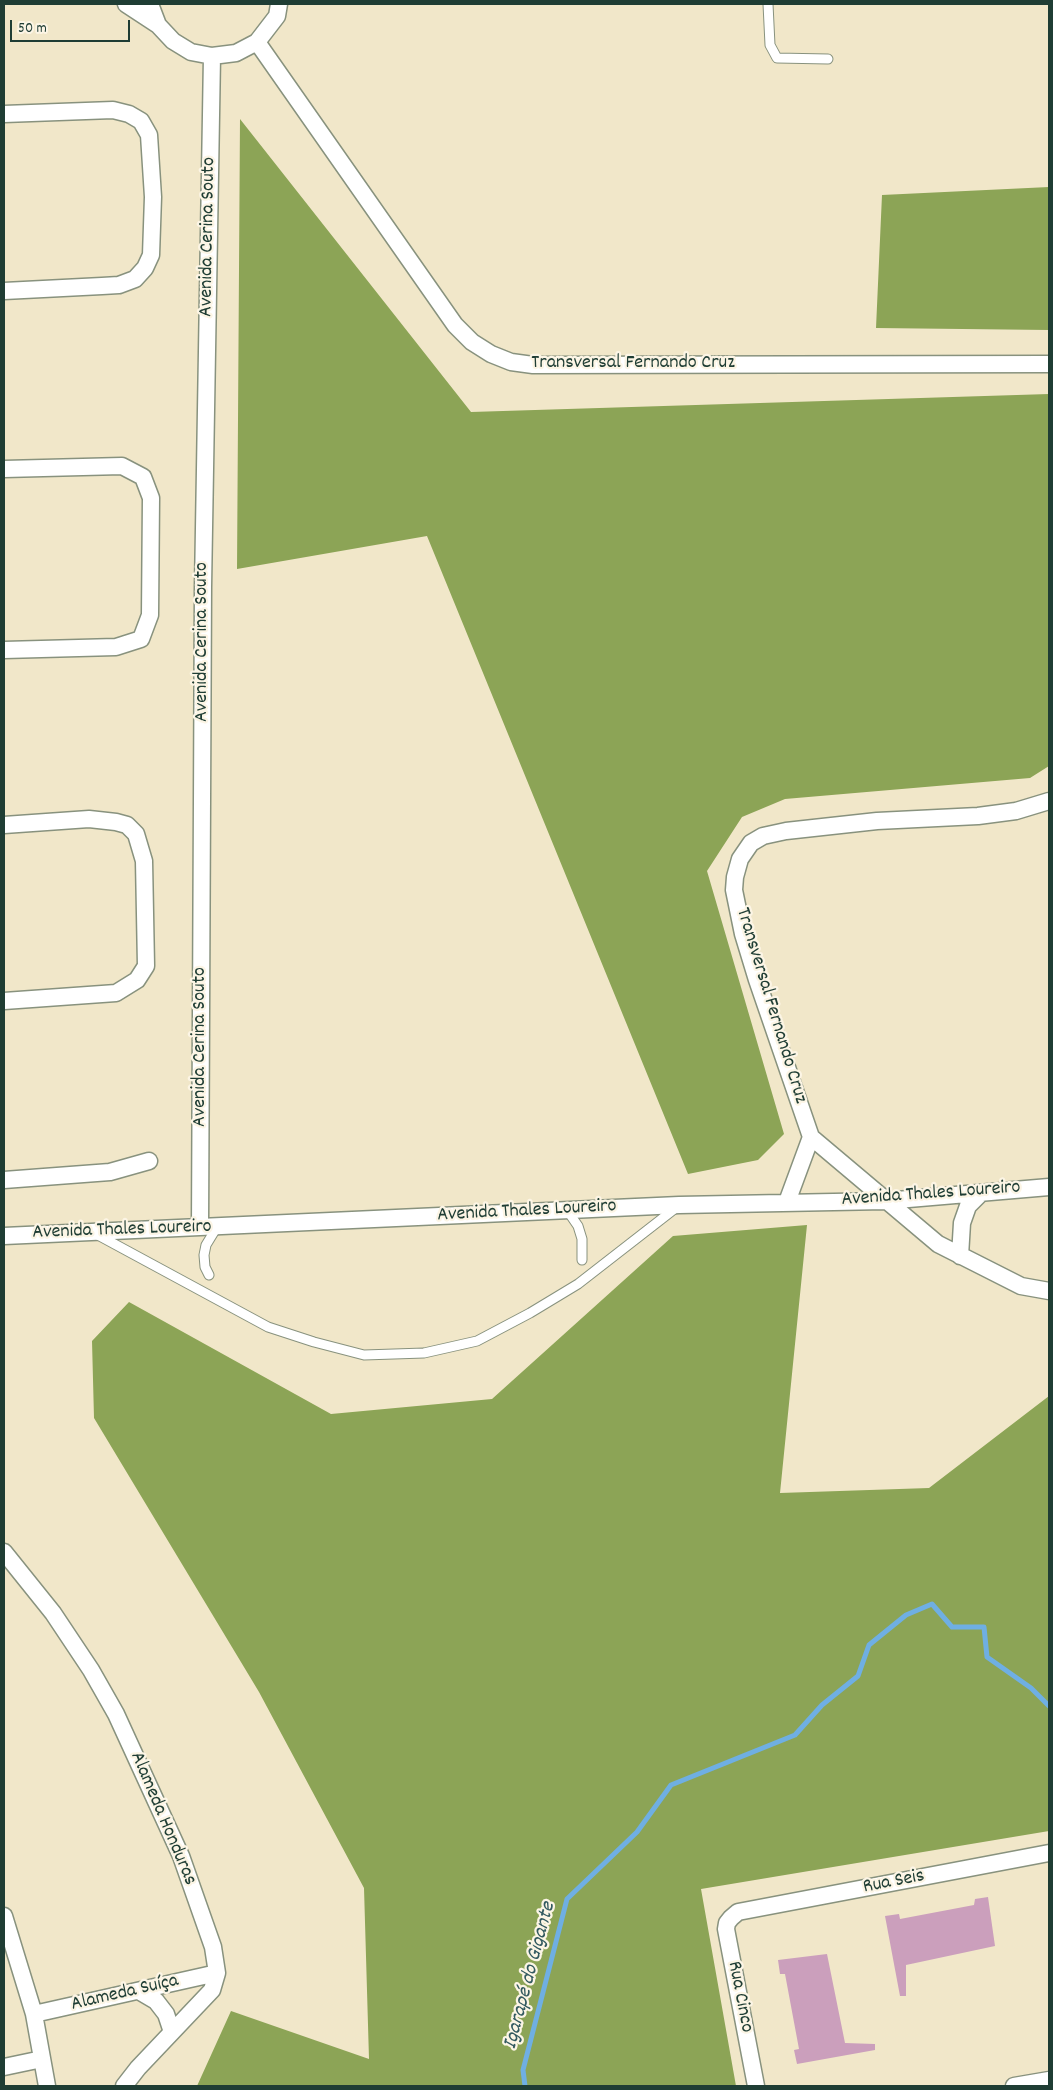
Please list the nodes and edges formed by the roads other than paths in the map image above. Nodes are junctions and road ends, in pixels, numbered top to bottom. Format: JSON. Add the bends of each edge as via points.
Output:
{"nodes":[{"id":1,"x":126,"y":4,"type":"edge"},
{"id":2,"x":150,"y":4,"type":"edge"},
{"id":3,"x":279,"y":4,"type":"edge"},
{"id":4,"x":768,"y":4,"type":"edge"},
{"id":5,"x":158,"y":25,"type":"junction"},
{"id":6,"x":257,"y":42,"type":"junction"},
{"id":7,"x":212,"y":56,"type":"junction"},
{"id":8,"x":828,"y":59,"type":"dead end"},
{"id":9,"x":4,"y":114,"type":"edge"},
{"id":10,"x":4,"y":291,"type":"edge"},
{"id":11,"x":1049,"y":364,"type":"edge"},
{"id":12,"x":4,"y":469,"type":"edge"},
{"id":13,"x":4,"y":650,"type":"edge"},
{"id":14,"x":1049,"y":801,"type":"edge"},
{"id":15,"x":4,"y":825,"type":"edge"},
{"id":16,"x":4,"y":1001,"type":"edge"},
{"id":17,"x":811,"y":1137,"type":"junction"},
{"id":18,"x":149,"y":1161,"type":"dead end"},
{"id":19,"x":4,"y":1180,"type":"edge"},
{"id":20,"x":1049,"y":1187,"type":"edge"},
{"id":21,"x":981,"y":1193,"type":"junction"},
{"id":22,"x":885,"y":1201,"type":"junction"},
{"id":23,"x":787,"y":1202,"type":"junction"},
{"id":24,"x":679,"y":1205,"type":"junction"},
{"id":25,"x":568,"y":1210,"type":"junction"},
{"id":26,"x":218,"y":1226,"type":"junction"},
{"id":27,"x":200,"y":1227,"type":"junction"},
{"id":28,"x":91,"y":1231,"type":"junction"},
{"id":29,"x":4,"y":1236,"type":"edge"},
{"id":30,"x":959,"y":1249,"type":"junction"},
{"id":31,"x":582,"y":1260,"type":"dead end"},
{"id":32,"x":208,"y":1275,"type":"dead end"},
{"id":33,"x":1049,"y":1291,"type":"edge"},
{"id":34,"x":4,"y":1552,"type":"edge"},
{"id":35,"x":1049,"y":1853,"type":"edge"},
{"id":36,"x":738,"y":1912,"type":"joint"},
{"id":37,"x":4,"y":1916,"type":"edge"},
{"id":38,"x":217,"y":1973,"type":"junction"},
{"id":39,"x":139,"y":1990,"type":"junction"},
{"id":40,"x":34,"y":2014,"type":"junction"},
{"id":41,"x":172,"y":2032,"type":"junction"},
{"id":42,"x":42,"y":2059,"type":"junction"},
{"id":43,"x":4,"y":2068,"type":"edge"},
{"id":44,"x":1049,"y":2080,"type":"edge"},
{"id":45,"x":46,"y":2086,"type":"edge"},
{"id":46,"x":124,"y":2086,"type":"edge"},
{"id":47,"x":756,"y":2086,"type":"edge"},
{"id":48,"x":1014,"y":2086,"type":"edge"}],
"edges":[{"from":1,"to":5,"type":"street"},
{"from":2,"to":5,"type":"street"},
{"from":3,"to":6,"type":"street","via":[[277,16]]},
{"from":4,"to":8,"type":"lane","via":[[770,45],[774,56]]},
{"from":5,"to":7,"type":"street","via":[[172,41],[191,52]]},
{"from":6,"to":7,"type":"street","via":[[236,53]]},
{"from":6,"to":11,"type":"street","name":"Transversal Fernando Cruz","via":[[455,325],[472,342],[492,354],[512,362],[533,365]]},
{"from":7,"to":27,"type":"street","name":"Avenida Cerina Souto","via":[[203,587]]},
{"from":9,"to":10,"type":"street","via":[[113,110],[142,121],[150,135],[153,197],[151,255],[135,279],[119,285]]},
{"from":12,"to":13,"type":"street","via":[[122,466],[143,477],[151,498],[151,586],[150,615],[141,639],[116,647]]},
{"from":14,"to":17,"type":"street","name":"Transversal Fernando Cruz","via":[[1016,811],[978,816],[877,821],[786,831],[763,836],[744,853],[737,868],[734,890],[743,934]]},
{"from":15,"to":16,"type":"street","via":[[89,819],[127,825],[136,834],[144,861],[146,966],[136,980],[116,993]]},
{"from":17,"to":22,"type":"street"},
{"from":17,"to":23,"type":"street"},
{"from":18,"to":19,"type":"street","via":[[110,1172]]},
{"from":20,"to":21,"type":"street","name":"Avenida Thales Loureiro"},
{"from":21,"to":22,"type":"street","name":"Avenida Thales Loureiro"},
{"from":21,"to":30,"type":"street","via":[[968,1206]]},
{"from":22,"to":23,"type":"street","name":"Avenida Thales Loureiro"},
{"from":22,"to":30,"type":"street","via":[[938,1244]]},
{"from":23,"to":24,"type":"street","name":"Avenida Thales Loureiro"},
{"from":24,"to":25,"type":"street","name":"Avenida Thales Loureiro"},
{"from":24,"to":28,"type":"lane","via":[[578,1284],[530,1313],[477,1341],[424,1354],[364,1355],[268,1326]]},
{"from":25,"to":26,"type":"street","name":"Avenida Thales Loureiro"},
{"from":25,"to":31,"type":"lane","via":[[582,1239]]},
{"from":26,"to":27,"type":"street","name":"Avenida Thales Loureiro"},
{"from":26,"to":32,"type":"lane","via":[[206,1245],[204,1255]]},
{"from":27,"to":28,"type":"street","name":"Avenida Thales Loureiro"},
{"from":28,"to":29,"type":"street","name":"Avenida Thales Loureiro"},
{"from":30,"to":33,"type":"street","via":[[1020,1286]]},
{"from":34,"to":38,"type":"street","name":"Alameda Honduras","via":[[53,1613],[116,1714],[181,1856],[213,1947]]},
{"from":35,"to":36,"type":"street","name":"Rua Seis"},
{"from":36,"to":47,"type":"street","name":"Rua Cinco","via":[[726,1922],[726,1929]]},
{"from":37,"to":40,"type":"street"},
{"from":38,"to":39,"type":"street","name":"Alameda Suíça"},
{"from":38,"to":41,"type":"street","via":[[212,1990]]},
{"from":39,"to":40,"type":"street","name":"Alameda Suíça"},
{"from":39,"to":41,"type":"street","via":[[156,2000],[166,2014]]},
{"from":40,"to":42,"type":"street"},
{"from":41,"to":46,"type":"street"},
{"from":42,"to":43,"type":"street"},
{"from":42,"to":45,"type":"street"},
{"from":44,"to":48,"type":"street"}]}
